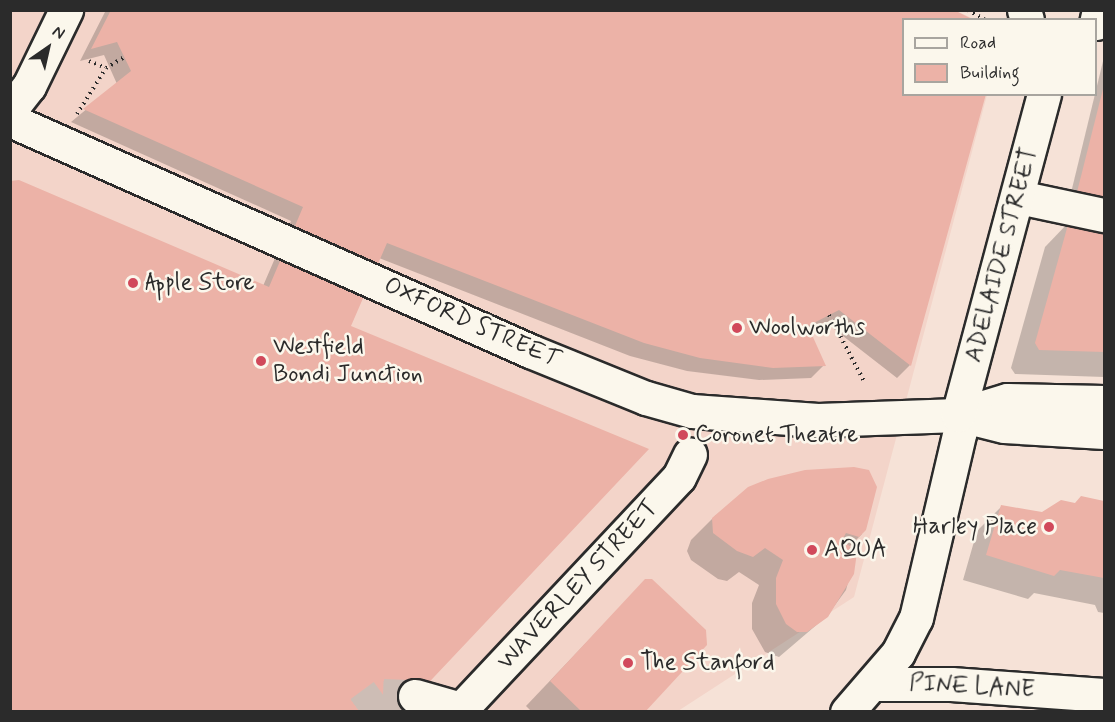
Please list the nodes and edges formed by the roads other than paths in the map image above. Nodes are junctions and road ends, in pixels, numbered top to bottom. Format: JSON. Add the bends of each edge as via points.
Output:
{"nodes":[{"id":1,"x":66,"y":10,"type":"edge"},
{"id":2,"x":1044,"y":96,"type":"edge"},
{"id":3,"x":10,"y":110,"type":"edge"},
{"id":4,"x":10,"y":120,"type":"edge"},
{"id":5,"x":1019,"y":197,"type":"junction"},
{"id":6,"x":1104,"y":215,"type":"edge"},
{"id":7,"x":1104,"y":402,"type":"edge"},
{"id":8,"x":958,"y":415,"type":"junction"},
{"id":9,"x":1104,"y":432,"type":"edge"},
{"id":10,"x":690,"y":454,"type":"dead end"},
{"id":11,"x":875,"y":684,"type":"junction"},
{"id":12,"x":1104,"y":695,"type":"edge"},
{"id":13,"x":415,"y":696,"type":"tunnel mouth"},
{"id":14,"x":462,"y":710,"type":"edge"},
{"id":15,"x":847,"y":711,"type":"edge"}],
"edges":[{"from":1,"to":3,"type":"street","via":[[29,86]]},
{"from":2,"to":5,"type":"street","name":"ADELAIDE STREET"},
{"from":4,"to":8,"type":"street","name":"OXFORD STREET","via":[[530,351],[646,398],[719,416],[818,420]]},
{"from":5,"to":6,"type":"street"},
{"from":5,"to":8,"type":"street","name":"ADELAIDE STREET"},
{"from":7,"to":8,"type":"street","name":"OXFORD STREET","via":[[1007,400]]},
{"from":8,"to":9,"type":"street","name":"OXFORD STREET","via":[[1004,426]]},
{"from":8,"to":11,"type":"street","name":"ADELAIDE STREET","via":[[960,431],[916,618],[898,653]]},
{"from":10,"to":14,"type":"street","name":"WAVERLEY STREET","via":[[679,477]]},
{"from":11,"to":12,"type":"street","name":"PINE LANE","via":[[951,684]]},
{"from":11,"to":15,"type":"street","name":"ADELAIDE STREET"},
{"from":13,"to":14,"type":"street"}]}
